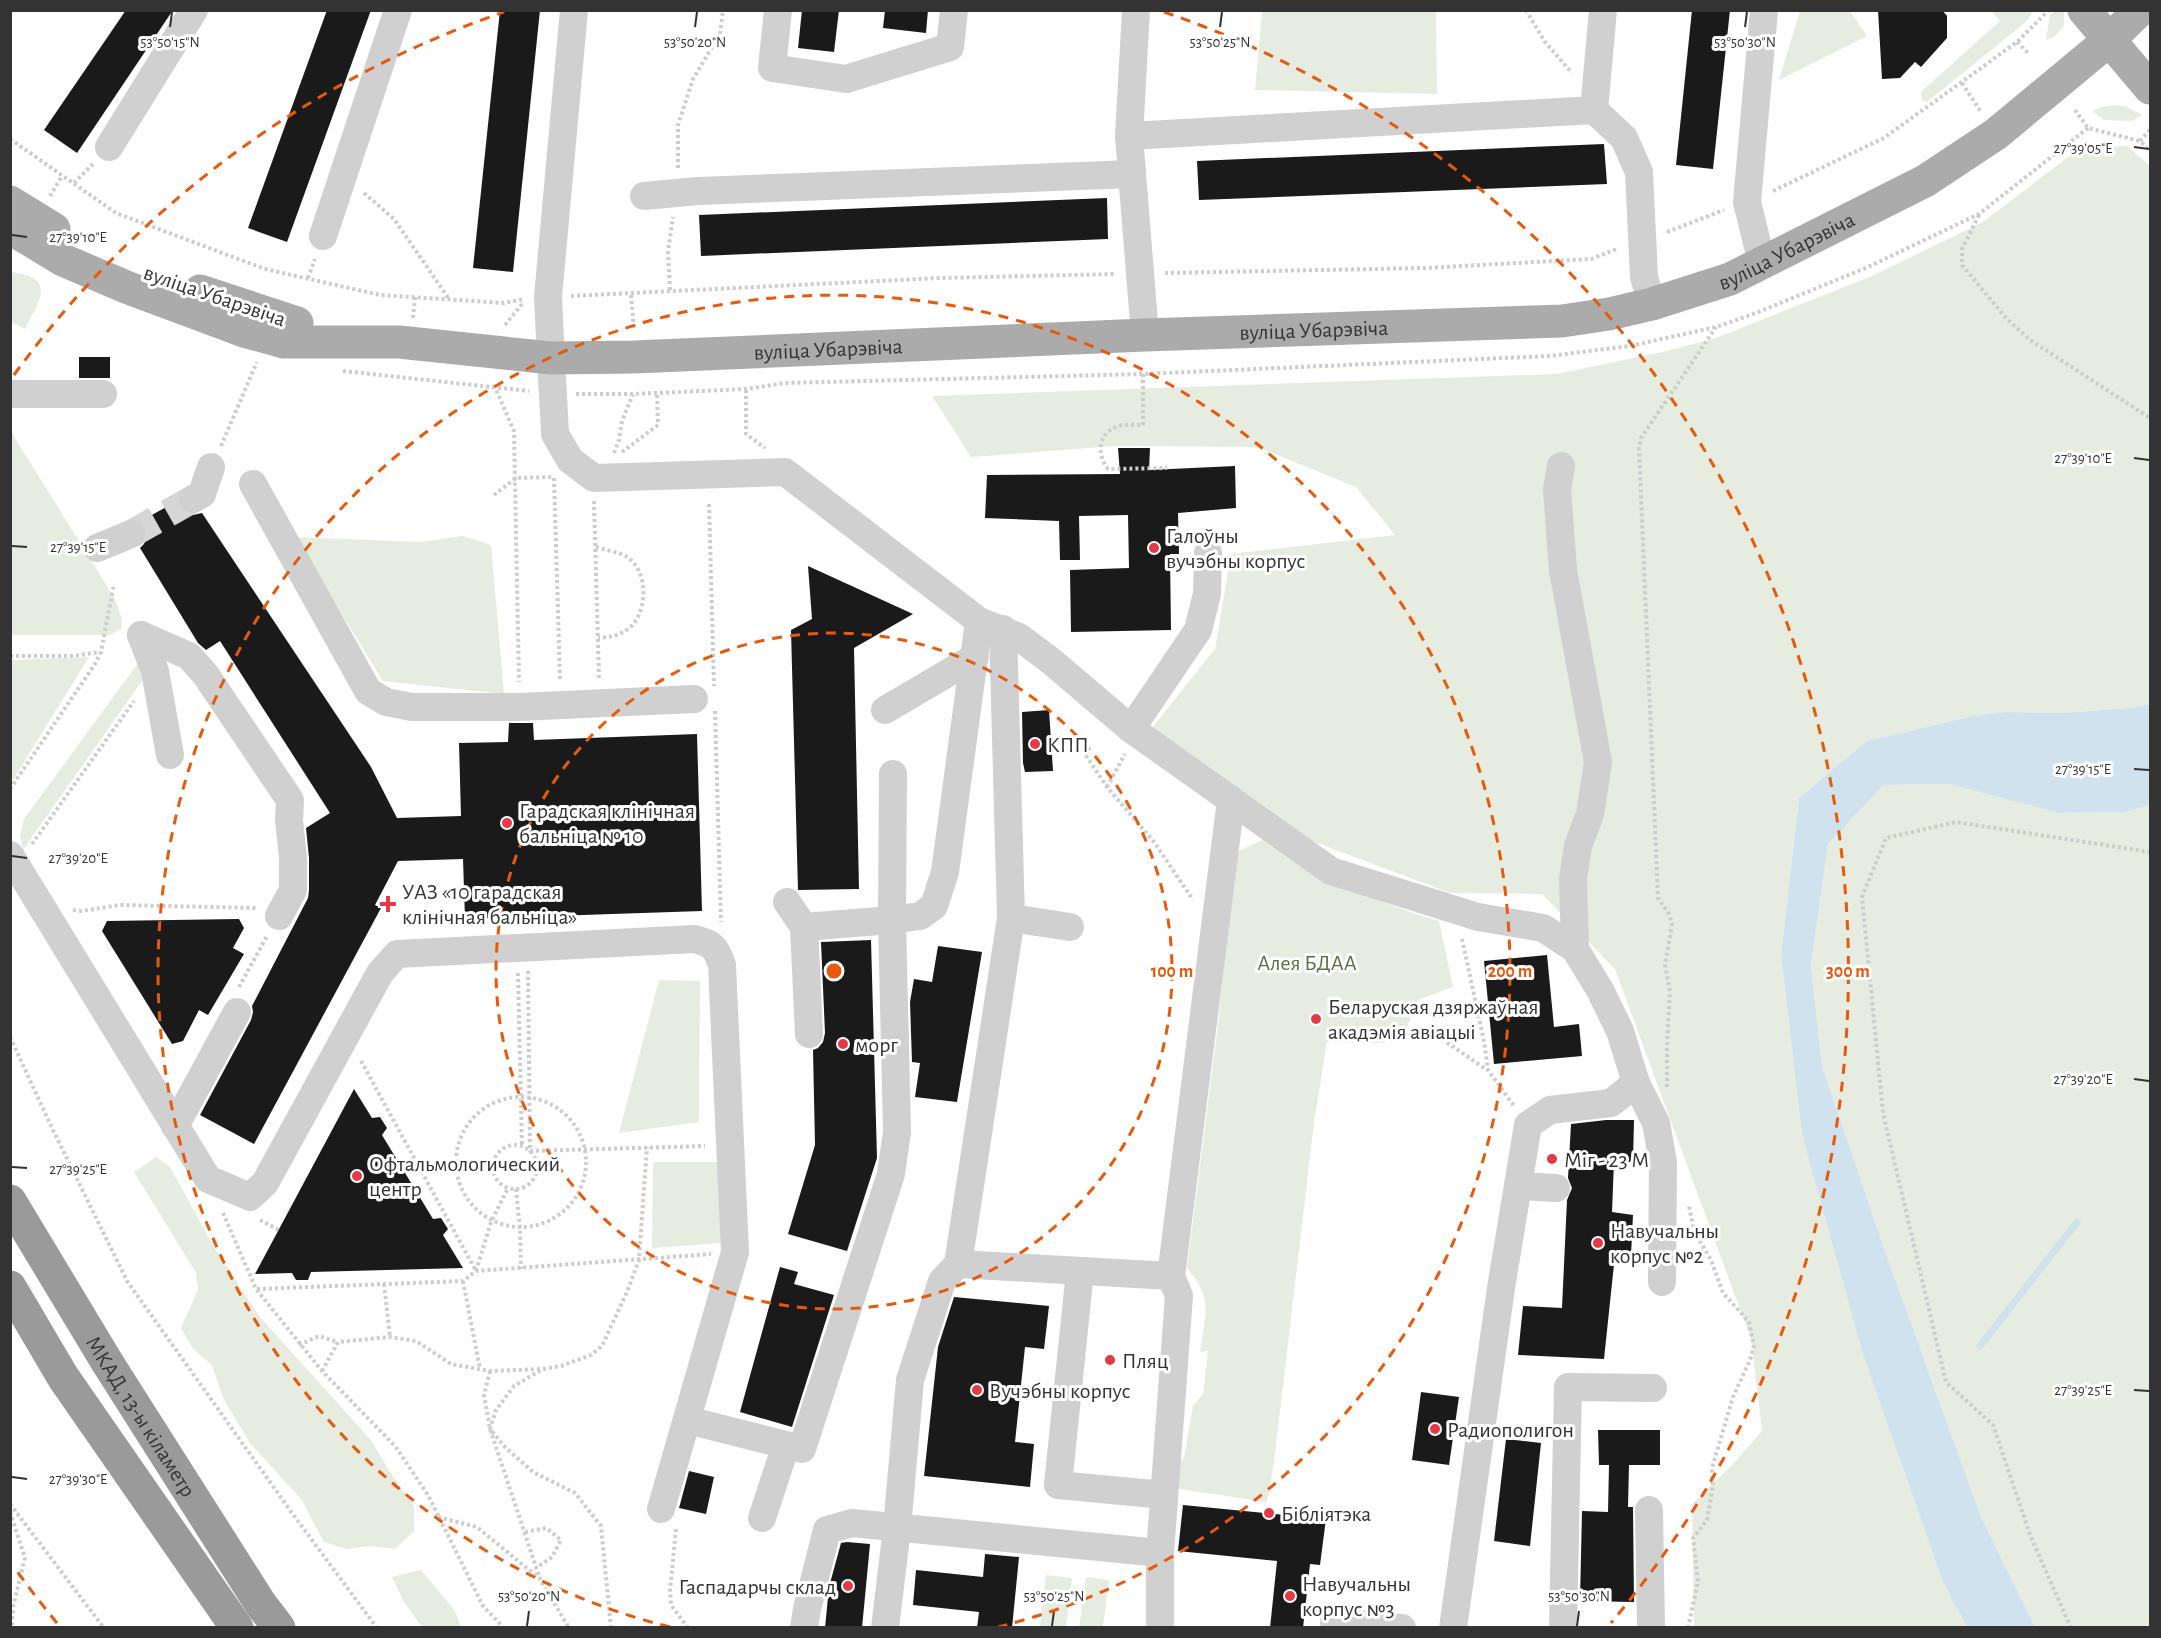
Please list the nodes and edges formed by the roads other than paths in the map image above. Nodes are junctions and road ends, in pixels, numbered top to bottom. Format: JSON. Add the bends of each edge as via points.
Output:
{"nodes":[{"id":1,"x":195,"y":10,"type":"edge"},
{"id":2,"x":398,"y":10,"type":"edge"},
{"id":3,"x":574,"y":10,"type":"edge"},
{"id":4,"x":778,"y":10,"type":"edge"},
{"id":5,"x":954,"y":10,"type":"edge"},
{"id":6,"x":1136,"y":10,"type":"edge"},
{"id":7,"x":1603,"y":10,"type":"edge"},
{"id":8,"x":1764,"y":10,"type":"edge"},
{"id":9,"x":2084,"y":10,"type":"edge"},
{"id":10,"x":2137,"y":19,"type":"edge"},
{"id":11,"x":2108,"y":40,"type":"junction"},
{"id":12,"x":2151,"y":88,"type":"edge"},
{"id":13,"x":1595,"y":105,"type":"junction"},
{"id":14,"x":1129,"y":136,"type":"junction"},
{"id":15,"x":109,"y":147,"type":"dead end"},
{"id":16,"x":1131,"y":174,"type":"junction"},
{"id":17,"x":644,"y":196,"type":"dead end"},
{"id":18,"x":10,"y":202,"type":"edge"},
{"id":19,"x":10,"y":228,"type":"edge"},
{"id":20,"x":323,"y":236,"type":"dead end"},
{"id":21,"x":1764,"y":263,"type":"junction"},
{"id":22,"x":1652,"y":304,"type":"junction"},
{"id":23,"x":1144,"y":335,"type":"junction"},
{"id":24,"x":399,"y":342,"type":"junction"},
{"id":25,"x":551,"y":358,"type":"junction"},
{"id":26,"x":10,"y":394,"type":"edge"},
{"id":27,"x":103,"y":394,"type":"dead end"},
{"id":28,"x":1561,"y":466,"type":"dead end"},
{"id":29,"x":212,"y":467,"type":"road end"},
{"id":30,"x":253,"y":484,"type":"dead end"},
{"id":31,"x":193,"y":499,"type":"tunnel mouth"},
{"id":32,"x":131,"y":534,"type":"tunnel mouth"},
{"id":33,"x":97,"y":548,"type":"dead end"},
{"id":34,"x":1208,"y":553,"type":"dead end"},
{"id":35,"x":991,"y":625,"type":"junction"},
{"id":36,"x":975,"y":657,"type":"junction"},
{"id":37,"x":708,"y":696,"type":"road end"},
{"id":38,"x":885,"y":710,"type":"dead end"},
{"id":39,"x":1134,"y":731,"type":"junction"},
{"id":40,"x":170,"y":755,"type":"dead end"},
{"id":41,"x":893,"y":774,"type":"dead end"},
{"id":42,"x":1231,"y":800,"type":"junction"},
{"id":43,"x":18,"y":854,"type":"edge"},
{"id":44,"x":787,"y":902,"type":"dead end"},
{"id":45,"x":279,"y":916,"type":"road end"},
{"id":46,"x":1011,"y":918,"type":"junction"},
{"id":47,"x":892,"y":920,"type":"junction"},
{"id":48,"x":804,"y":927,"type":"junction"},
{"id":49,"x":1070,"y":927,"type":"dead end"},
{"id":50,"x":1575,"y":949,"type":"junction"},
{"id":51,"x":237,"y":1012,"type":"dead end"},
{"id":52,"x":809,"y":1034,"type":"dead end"},
{"id":53,"x":1636,"y":1083,"type":"junction"},
{"id":54,"x":1611,"y":1103,"type":"junction"},
{"id":55,"x":1656,"y":1123,"type":"junction"},
{"id":56,"x":175,"y":1126,"type":"junction"},
{"id":57,"x":1518,"y":1186,"type":"junction"},
{"id":58,"x":1556,"y":1188,"type":"dead end"},
{"id":59,"x":10,"y":1201,"type":"edge"},
{"id":60,"x":958,"y":1264,"type":"junction"},
{"id":61,"x":1080,"y":1271,"type":"junction"},
{"id":62,"x":1171,"y":1276,"type":"junction"},
{"id":63,"x":1662,"y":1282,"type":"dead end"},
{"id":64,"x":10,"y":1287,"type":"edge"},
{"id":65,"x":1653,"y":1388,"type":"dead end"},
{"id":66,"x":687,"y":1420,"type":"junction"},
{"id":67,"x":786,"y":1445,"type":"junction"},
{"id":68,"x":1164,"y":1495,"type":"junction"},
{"id":69,"x":662,"y":1509,"type":"road end"},
{"id":70,"x":1649,"y":1510,"type":"dead end"},
{"id":71,"x":762,"y":1518,"type":"dead end"},
{"id":72,"x":897,"y":1528,"type":"junction"},
{"id":73,"x":1160,"y":1552,"type":"junction"},
{"id":74,"x":1334,"y":1622,"type":"dead end"},
{"id":75,"x":237,"y":1628,"type":"edge"},
{"id":76,"x":279,"y":1628,"type":"edge"},
{"id":77,"x":804,"y":1628,"type":"edge"},
{"id":78,"x":885,"y":1628,"type":"edge"},
{"id":79,"x":1160,"y":1628,"type":"edge"},
{"id":80,"x":1402,"y":1628,"type":"edge"},
{"id":81,"x":1453,"y":1628,"type":"edge"},
{"id":82,"x":1563,"y":1628,"type":"edge"},
{"id":83,"x":1651,"y":1628,"type":"edge"}],
"edges":[{"from":1,"to":15,"type":"street"},
{"from":2,"to":20,"type":"street"},
{"from":3,"to":25,"type":"street","via":[[548,297]]},
{"from":4,"to":5,"type":"street","via":[[772,68],[846,79],[950,47]]},
{"from":6,"to":14,"type":"street"},
{"from":7,"to":13,"type":"street"},
{"from":8,"to":21,"type":"street","via":[[1747,202]]},
{"from":9,"to":11,"type":"main road"},
{"from":10,"to":11,"type":"main road","name":"вуліца Убарэвіча"},
{"from":11,"to":12,"type":"main road"},
{"from":11,"to":21,"type":"main road","name":"вуліца Убарэвіча","via":[[1996,134],[1925,181]]},
{"from":13,"to":14,"type":"street"},
{"from":13,"to":22,"type":"street","via":[[1624,138],[1639,172],[1644,277]]},
{"from":14,"to":16,"type":"street"},
{"from":16,"to":17,"type":"street"},
{"from":16,"to":23,"type":"street"},
{"from":18,"to":24,"type":"main road","name":"вуліца Убарэвіча","via":[[74,241],[214,297],[280,319]]},
{"from":19,"to":24,"type":"main road","name":"вуліца Убарэвіча","via":[[63,260],[126,288],[244,331],[295,343]]},
{"from":21,"to":22,"type":"main road","name":"вуліца Убарэвіча","via":[[1730,279]]},
{"from":22,"to":23,"type":"main road","name":"вуліца Убарэвіча","via":[[1562,321]]},
{"from":23,"to":25,"type":"main road","name":"вуліца Убарэвіча"},
{"from":24,"to":25,"type":"main road","name":"вуліца Убарэвіча"},
{"from":25,"to":35,"type":"street","via":[[555,434],[570,460],[601,470],[785,472]]},
{"from":26,"to":27,"type":"street"},
{"from":28,"to":50,"type":"street","via":[[1557,489],[1563,570],[1598,762],[1590,814],[1578,846],[1573,879]]},
{"from":29,"to":31,"type":"street","via":[[202,494]]},
{"from":30,"to":37,"type":"street","via":[[368,691],[386,702],[412,707],[519,707]]},
{"from":32,"to":33,"type":"street"},
{"from":34,"to":39,"type":"street","via":[[1207,594],[1198,630]]},
{"from":35,"to":36,"type":"street"},
{"from":35,"to":39,"type":"street","via":[[1019,637]]},
{"from":35,"to":46,"type":"street"},
{"from":36,"to":38,"type":"street"},
{"from":36,"to":47,"type":"street","via":[[945,872],[934,906],[921,916]]},
{"from":39,"to":42,"type":"street"},
{"from":40,"to":45,"type":"street","via":[[155,671],[141,635],[189,656],[290,800],[293,890]]},
{"from":41,"to":47,"type":"street"},
{"from":42,"to":50,"type":"street","via":[[1331,871],[1478,917],[1544,928]]},
{"from":42,"to":62,"type":"street"},
{"from":43,"to":56,"type":"street","via":[[41,903]]},
{"from":44,"to":48,"type":"street"},
{"from":46,"to":49,"type":"street"},
{"from":46,"to":60,"type":"street"},
{"from":47,"to":48,"type":"street"},
{"from":47,"to":67,"type":"street","via":[[897,1132],[891,1174],[802,1449]]},
{"from":48,"to":52,"type":"street"},
{"from":50,"to":53,"type":"street","via":[[1620,1031]]},
{"from":51,"to":56,"type":"street"},
{"from":53,"to":54,"type":"street"},
{"from":53,"to":55,"type":"street"},
{"from":54,"to":55,"type":"street"},
{"from":54,"to":57,"type":"street","via":[[1550,1110],[1528,1125]]},
{"from":55,"to":63,"type":"street","via":[[1663,1162]]},
{"from":56,"to":66,"type":"street","via":[[208,1179],[250,1197],[265,1183],[380,973],[397,954],[694,939],[708,942],[722,965],[735,1252]]},
{"from":57,"to":58,"type":"street"},
{"from":57,"to":81,"type":"street"},
{"from":59,"to":76,"type":"highway","name":"МКАД, 13-ы кіламетр","via":[[107,1362]]},
{"from":60,"to":61,"type":"street"},
{"from":60,"to":72,"type":"street","via":[[942,1281],[910,1380]]},
{"from":61,"to":62,"type":"street"},
{"from":61,"to":68,"type":"street","via":[[1058,1485]]},
{"from":62,"to":68,"type":"street","via":[[1179,1296]]},
{"from":64,"to":75,"type":"highway","name":"МКАД, 13-ы кіламетр","via":[[63,1377]]},
{"from":65,"to":82,"type":"street","via":[[1569,1388]]},
{"from":66,"to":67,"type":"street"},
{"from":66,"to":69,"type":"street"},
{"from":67,"to":71,"type":"street"},
{"from":68,"to":73,"type":"street"},
{"from":70,"to":83,"type":"street"},
{"from":72,"to":73,"type":"street"},
{"from":72,"to":77,"type":"street","via":[[852,1523],[827,1530]]},
{"from":72,"to":78,"type":"street"},
{"from":73,"to":79,"type":"street"},
{"from":74,"to":80,"type":"street"}]}
